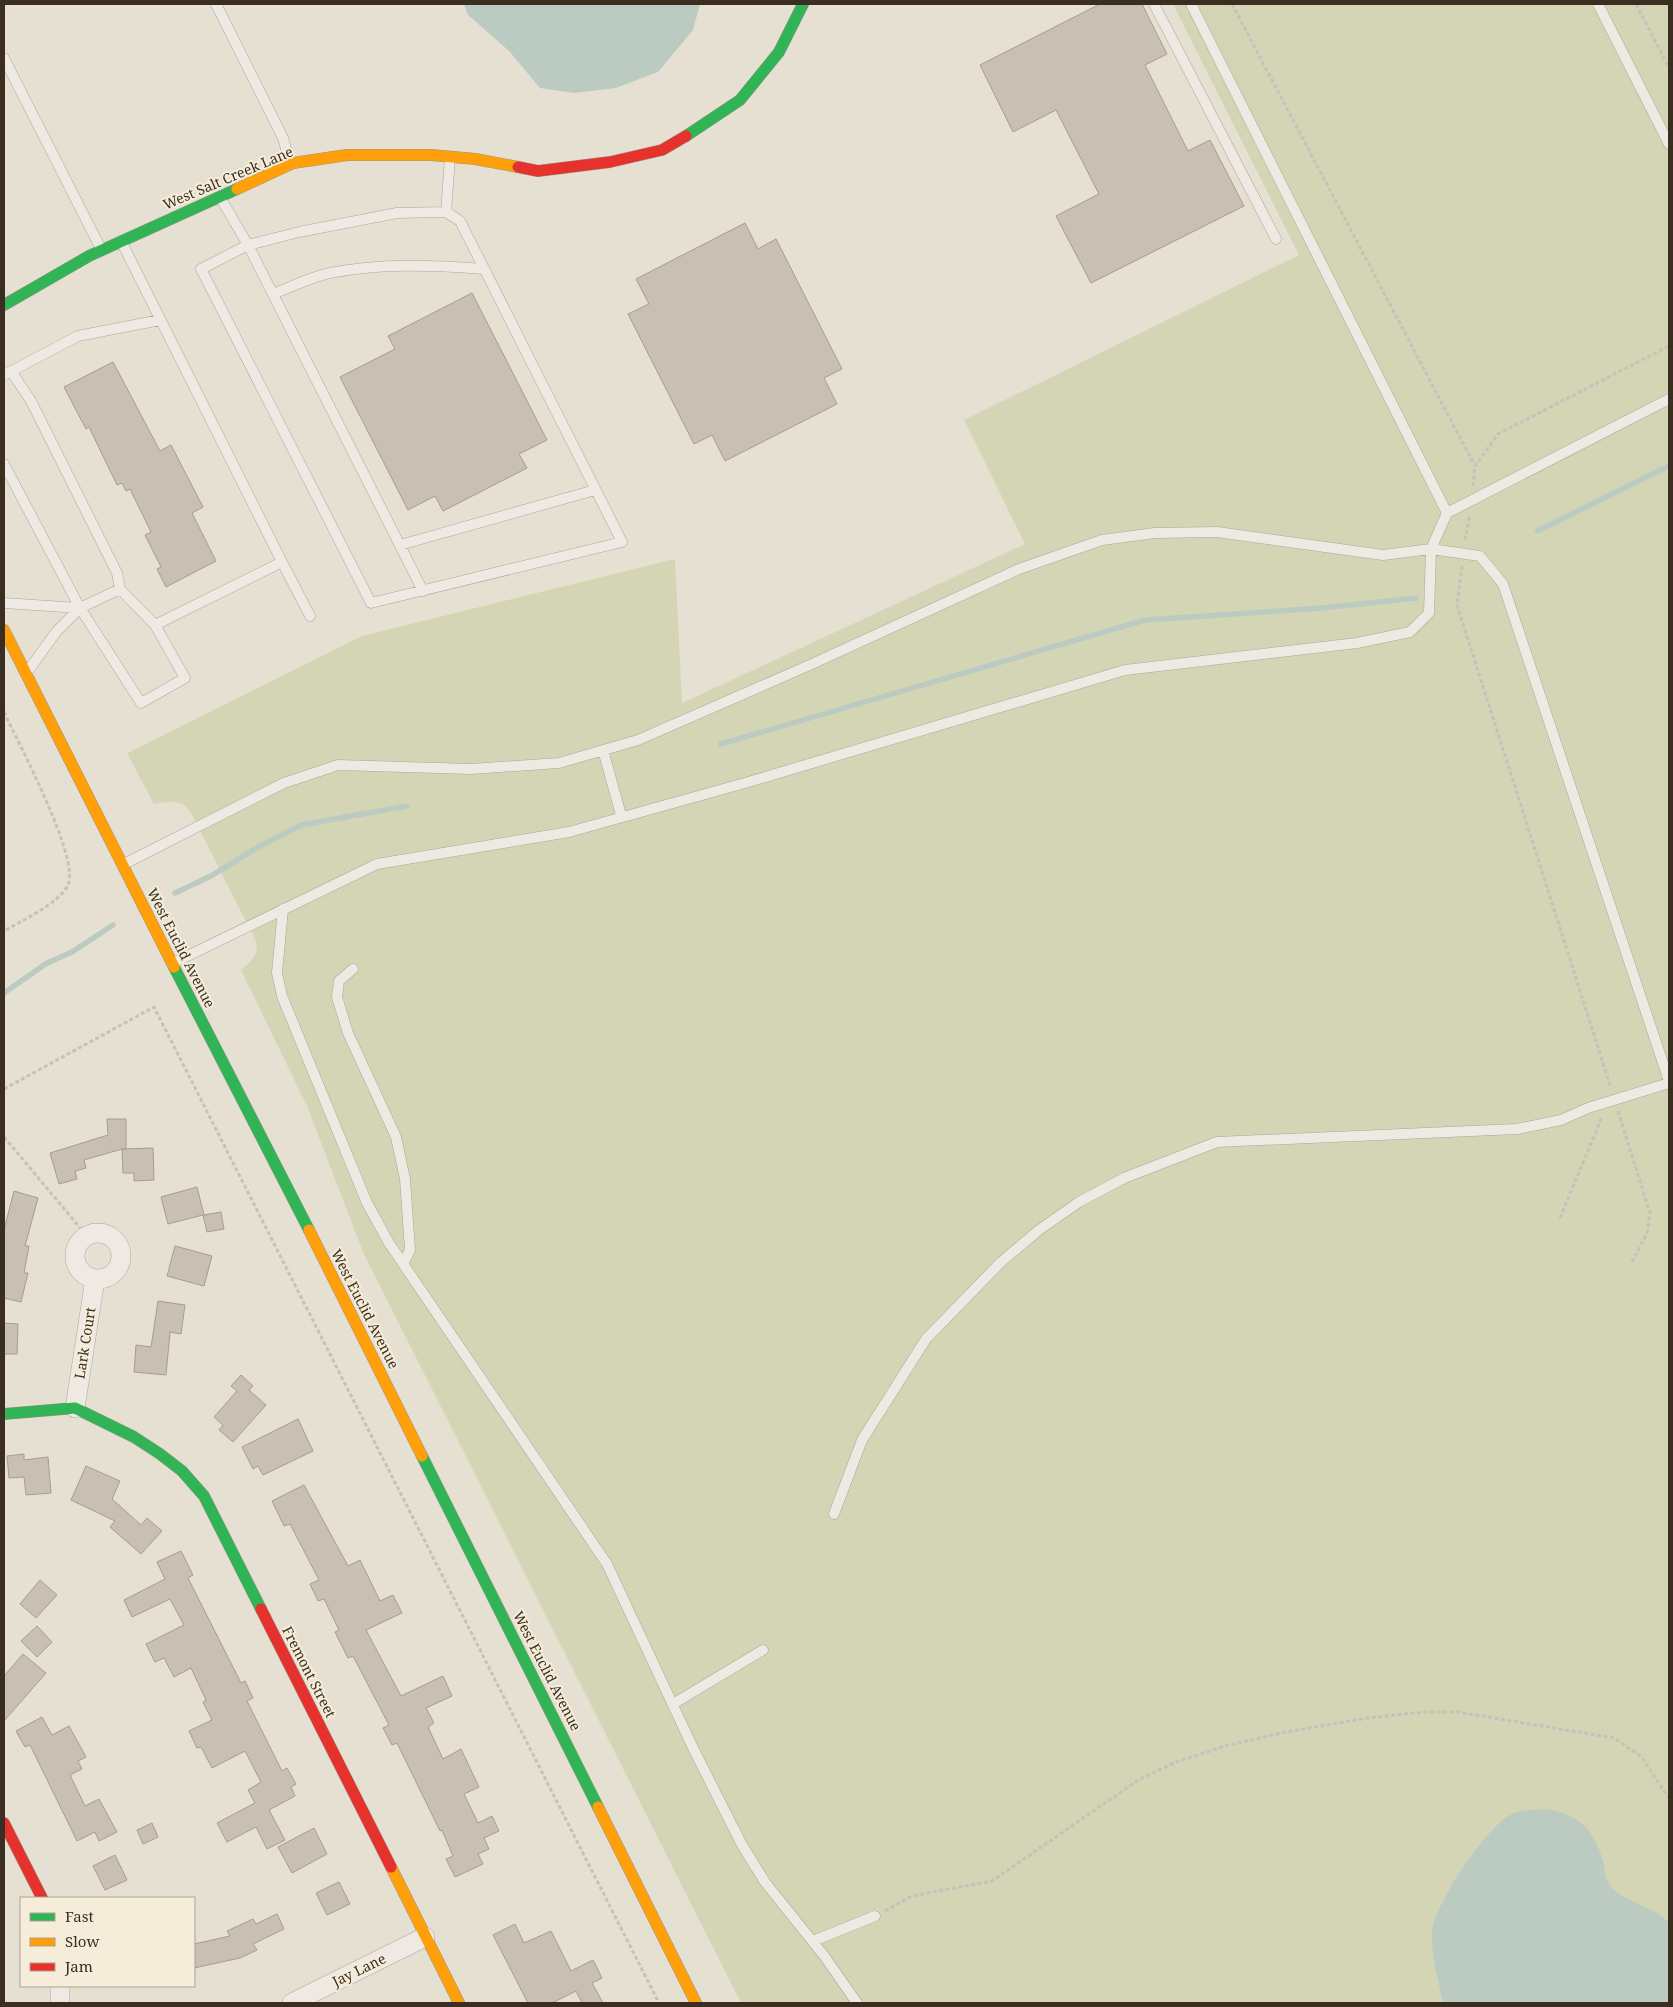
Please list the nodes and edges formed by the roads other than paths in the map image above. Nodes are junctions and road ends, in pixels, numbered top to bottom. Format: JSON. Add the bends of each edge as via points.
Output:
{"nodes":[{"id":1,"x":216,"y":4,"type":"edge"},
{"id":2,"x":803,"y":4,"type":"edge"},
{"id":3,"x":1154,"y":4,"type":"edge"},
{"id":4,"x":1190,"y":4,"type":"edge"},
{"id":5,"x":1598,"y":4,"type":"edge"},
{"id":6,"x":4,"y":58,"type":"edge"},
{"id":7,"x":1669,"y":144,"type":"edge"},
{"id":8,"x":450,"y":157,"type":"junction"},
{"id":9,"x":290,"y":164,"type":"junction"},
{"id":10,"x":220,"y":196,"type":"junction"},
{"id":11,"x":446,"y":212,"type":"junction"},
{"id":12,"x":1276,"y":240,"type":"dead end"},
{"id":13,"x":121,"y":241,"type":"junction"},
{"id":14,"x":248,"y":245,"type":"junction"},
{"id":15,"x":102,"y":250,"type":"junction"},
{"id":16,"x":483,"y":270,"type":"junction"},
{"id":17,"x":273,"y":294,"type":"junction"},
{"id":18,"x":4,"y":305,"type":"edge"},
{"id":19,"x":160,"y":320,"type":"junction"},
{"id":20,"x":7,"y":373,"type":"edge"},
{"id":21,"x":1669,"y":399,"type":"edge"},
{"id":22,"x":4,"y":464,"type":"edge"},
{"id":23,"x":595,"y":490,"type":"junction"},
{"id":24,"x":1447,"y":513,"type":"junction"},
{"id":25,"x":400,"y":545,"type":"junction"},
{"id":26,"x":1431,"y":549,"type":"junction"},
{"id":27,"x":282,"y":562,"type":"junction"},
{"id":28,"x":120,"y":589,"type":"junction"},
{"id":29,"x":423,"y":591,"type":"junction"},
{"id":30,"x":4,"y":603,"type":"edge"},
{"id":31,"x":80,"y":608,"type":"junction"},
{"id":32,"x":310,"y":616,"type":"dead end"},
{"id":33,"x":155,"y":626,"type":"junction"},
{"id":34,"x":4,"y":630,"type":"edge"},
{"id":35,"x":26,"y":674,"type":"junction"},
{"id":36,"x":603,"y":750,"type":"junction"},
{"id":37,"x":621,"y":816,"type":"junction"},
{"id":38,"x":121,"y":866,"type":"junction"},
{"id":39,"x":284,"y":909,"type":"junction"},
{"id":40,"x":172,"y":963,"type":"junction"},
{"id":41,"x":353,"y":969,"type":"dead end"},
{"id":42,"x":1669,"y":1082,"type":"edge"},
{"id":43,"x":403,"y":1264,"type":"junction"},
{"id":44,"x":95,"y":1278,"type":"junction"},
{"id":45,"x":75,"y":1408,"type":"junction"},
{"id":46,"x":4,"y":1414,"type":"edge"},
{"id":47,"x":834,"y":1514,"type":"dead end"},
{"id":48,"x":764,"y":1650,"type":"dead end"},
{"id":49,"x":673,"y":1704,"type":"junction"},
{"id":50,"x":4,"y":1823,"type":"edge"},
{"id":51,"x":41,"y":1897,"type":"edge"},
{"id":52,"x":875,"y":1916,"type":"road end"},
{"id":53,"x":425,"y":1937,"type":"junction"},
{"id":54,"x":813,"y":1941,"type":"junction"},
{"id":55,"x":60,"y":1987,"type":"edge"},
{"id":56,"x":60,"y":2003,"type":"edge"},
{"id":57,"x":292,"y":2003,"type":"edge"},
{"id":58,"x":460,"y":2003,"type":"edge"},
{"id":59,"x":696,"y":2003,"type":"edge"},
{"id":60,"x":857,"y":2003,"type":"edge"}],
"edges":[{"from":1,"to":9,"type":"lane","via":[[283,138]]},
{"from":2,"to":8,"type":"street","name":"West Salt Creek Lane","via":[[779,52],[740,100],[662,150],[610,162],[538,171],[475,158]]},
{"from":3,"to":12,"type":"lane"},
{"from":4,"to":24,"type":"lane"},
{"from":5,"to":7,"type":"lane"},
{"from":6,"to":15,"type":"lane"},
{"from":8,"to":9,"type":"street","name":"West Salt Creek Lane","via":[[347,155]]},
{"from":8,"to":11,"type":"lane"},
{"from":9,"to":10,"type":"street","name":"West Salt Creek Lane"},
{"from":10,"to":13,"type":"street","name":"West Salt Creek Lane"},
{"from":10,"to":14,"type":"lane"},
{"from":11,"to":14,"type":"lane","via":[[397,214]]},
{"from":11,"to":16,"type":"lane","via":[[460,221]]},
{"from":13,"to":15,"type":"street","name":"West Salt Creek Lane"},
{"from":13,"to":19,"type":"lane"},
{"from":14,"to":17,"type":"lane"},
{"from":14,"to":29,"type":"lane","via":[[201,269],[371,604]]},
{"from":15,"to":18,"type":"street","name":"West Salt Creek Lane"},
{"from":16,"to":17,"type":"lane","via":[[425,264],[370,267],[329,273]]},
{"from":16,"to":23,"type":"lane"},
{"from":17,"to":25,"type":"lane"},
{"from":19,"to":20,"type":"lane","via":[[78,336]]},
{"from":19,"to":27,"type":"lane"},
{"from":20,"to":28,"type":"lane","via":[[31,401],[117,573]]},
{"from":21,"to":24,"type":"lane"},
{"from":22,"to":31,"type":"lane"},
{"from":23,"to":25,"type":"lane"},
{"from":23,"to":29,"type":"lane","via":[[622,542]]},
{"from":24,"to":26,"type":"lane"},
{"from":25,"to":29,"type":"lane"},
{"from":26,"to":36,"type":"lane","via":[[1383,555],[1217,532],[1155,533],[1102,540],[1019,569],[693,717],[638,740]]},
{"from":26,"to":37,"type":"lane","via":[[1429,613],[1410,632],[1357,643],[1125,670],[745,783]]},
{"from":26,"to":42,"type":"lane","via":[[1480,556],[1503,584]]},
{"from":27,"to":32,"type":"lane"},
{"from":27,"to":33,"type":"lane"},
{"from":28,"to":31,"type":"lane"},
{"from":28,"to":33,"type":"lane"},
{"from":30,"to":31,"type":"lane"},
{"from":31,"to":33,"type":"lane","via":[[141,702],[185,678]]},
{"from":31,"to":35,"type":"lane","via":[[56,632]]},
{"from":34,"to":35,"type":"street","name":"West Euclid Avenue"},
{"from":35,"to":38,"type":"street","name":"West Euclid Avenue"},
{"from":36,"to":37,"type":"lane"},
{"from":36,"to":38,"type":"lane","via":[[559,763],[471,769],[338,765],[284,783]]},
{"from":37,"to":39,"type":"lane","via":[[568,832],[377,864]]},
{"from":38,"to":40,"type":"street","name":"West Euclid Avenue"},
{"from":39,"to":40,"type":"lane"},
{"from":39,"to":43,"type":"lane","via":[[277,973],[282,996],[367,1203]]},
{"from":40,"to":59,"type":"street","name":"West Euclid Avenue"},
{"from":41,"to":43,"type":"lane","via":[[339,981],[336,997],[348,1033],[396,1137],[409,1215],[410,1250]]},
{"from":42,"to":47,"type":"lane","via":[[1561,1120],[1517,1129],[1217,1142],[1124,1178],[1039,1230],[1001,1262],[926,1340],[862,1440]]},
{"from":43,"to":49,"type":"lane","via":[[607,1564]]},
{"from":44,"to":44,"type":"street","via":[[82,1271],[75,1257],[79,1242],[86,1236],[107,1234],[121,1251],[120,1265],[110,1276]]},
{"from":44,"to":45,"type":"street","name":"Lark Court"},
{"from":45,"to":46,"type":"street"},
{"from":45,"to":53,"type":"street","name":"Fremont Street","via":[[134,1437],[160,1454],[182,1471],[204,1496]]},
{"from":48,"to":49,"type":"lane"},
{"from":49,"to":54,"type":"lane","via":[[742,1845],[765,1882]]},
{"from":50,"to":51,"type":"street"},
{"from":52,"to":54,"type":"lane"},
{"from":53,"to":57,"type":"street","name":"Jay Lane"},
{"from":53,"to":58,"type":"street","name":"Fremont Street"},
{"from":54,"to":60,"type":"lane"},
{"from":55,"to":56,"type":"street"}]}
